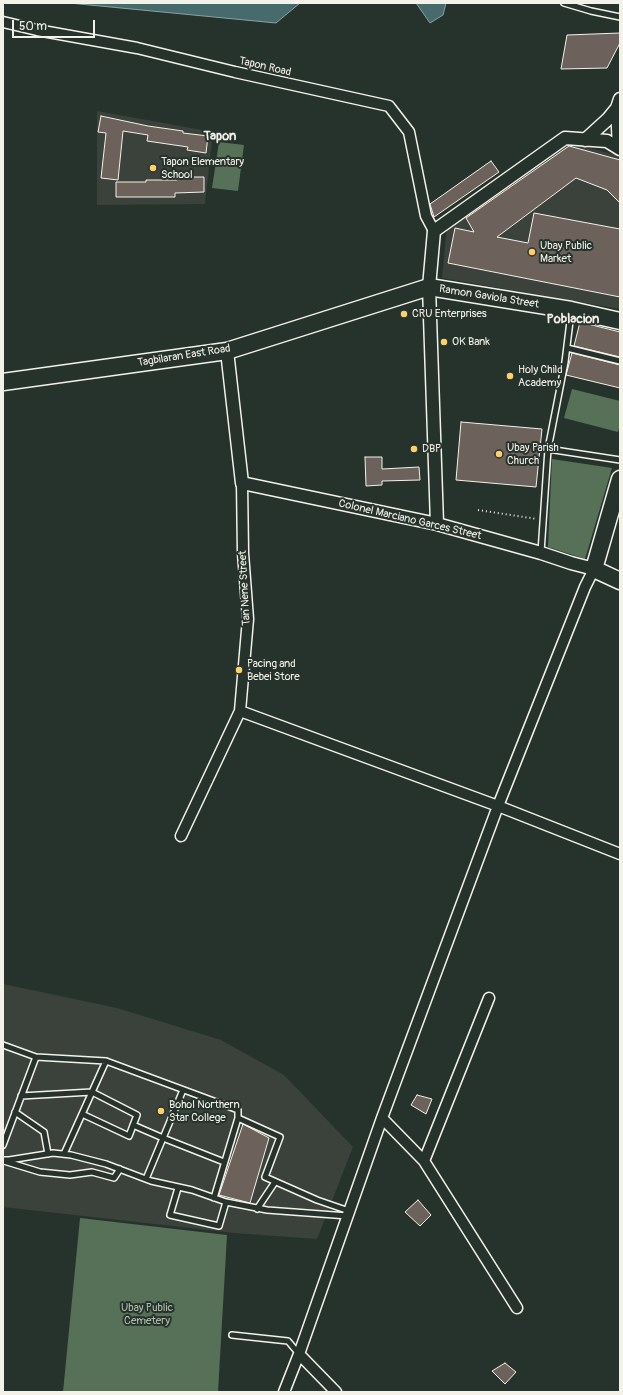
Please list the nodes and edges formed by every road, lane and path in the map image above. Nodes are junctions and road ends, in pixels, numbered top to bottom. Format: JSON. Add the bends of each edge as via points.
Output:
{"nodes":[{"id":1,"x":564,"y":3,"type":"edge"},
{"id":2,"x":620,"y":17,"type":"edge"},
{"id":3,"x":3,"y":22,"type":"edge"},
{"id":4,"x":619,"y":105,"type":"edge"},
{"id":5,"x":585,"y":140,"type":"junction"},
{"id":6,"x":620,"y":149,"type":"edge"},
{"id":7,"x":434,"y":231,"type":"junction"},
{"id":8,"x":429,"y":288,"type":"junction"},
{"id":9,"x":572,"y":310,"type":"junction"},
{"id":10,"x":620,"y":322,"type":"edge"},
{"id":11,"x":567,"y":348,"type":"junction"},
{"id":12,"x":227,"y":351,"type":"junction"},
{"id":13,"x":620,"y":361,"type":"edge"},
{"id":14,"x":3,"y":382,"type":"edge"},
{"id":15,"x":548,"y":449,"type":"junction"},
{"id":16,"x":620,"y":460,"type":"edge"},
{"id":17,"x":620,"y":479,"type":"edge"},
{"id":18,"x":242,"y":483,"type":"junction"},
{"id":19,"x":478,"y":510,"type":"dead end"},
{"id":20,"x":544,"y":520,"type":"junction"},
{"id":21,"x":437,"y":524,"type":"junction"},
{"id":22,"x":541,"y":553,"type":"junction"},
{"id":23,"x":594,"y":569,"type":"junction"},
{"id":24,"x":620,"y":581,"type":"edge"},
{"id":25,"x":240,"y":711,"type":"junction"},
{"id":26,"x":498,"y":806,"type":"junction"},
{"id":27,"x":181,"y":836,"type":"dead end"},
{"id":28,"x":620,"y":854,"type":"edge"},
{"id":29,"x":489,"y":998,"type":"dead end"},
{"id":30,"x":3,"y":1045,"type":"edge"},
{"id":31,"x":36,"y":1057,"type":"junction"},
{"id":32,"x":106,"y":1061,"type":"junction"},
{"id":33,"x":183,"y":1090,"type":"junction"},
{"id":34,"x":92,"y":1092,"type":"junction"},
{"id":35,"x":22,"y":1096,"type":"junction"},
{"id":36,"x":15,"y":1112,"type":"junction"},
{"id":37,"x":82,"y":1114,"type":"junction"},
{"id":38,"x":238,"y":1118,"type":"junction"},
{"id":39,"x":382,"y":1118,"type":"junction"},
{"id":40,"x":133,"y":1125,"type":"junction"},
{"id":41,"x":163,"y":1138,"type":"junction"},
{"id":42,"x":3,"y":1145,"type":"edge"},
{"id":43,"x":48,"y":1154,"type":"junction"},
{"id":44,"x":64,"y":1154,"type":"junction"},
{"id":45,"x":3,"y":1160,"type":"edge"},
{"id":46,"x":424,"y":1161,"type":"junction"},
{"id":47,"x":224,"y":1162,"type":"junction"},
{"id":48,"x":120,"y":1169,"type":"junction"},
{"id":49,"x":146,"y":1179,"type":"junction"},
{"id":50,"x":275,"y":1182,"type":"junction"},
{"id":51,"x":178,"y":1188,"type":"junction"},
{"id":52,"x":214,"y":1198,"type":"junction"},
{"id":53,"x":226,"y":1202,"type":"junction"},
{"id":54,"x":257,"y":1208,"type":"junction"},
{"id":55,"x":348,"y":1213,"type":"junction"},
{"id":56,"x":517,"y":1308,"type":"dead end"},
{"id":57,"x":232,"y":1335,"type":"dead end"},
{"id":58,"x":299,"y":1354,"type":"junction"},
{"id":59,"x":284,"y":1392,"type":"edge"},
{"id":60,"x":336,"y":1392,"type":"edge"}],
"edges":[{"from":1,"to":2,"type":"lane"},
{"from":3,"to":7,"type":"street","name":"Tapon Road","via":[[137,48],[389,106],[409,132],[426,216]]},
{"from":4,"to":5,"type":"street"},
{"from":4,"to":6,"type":"street"},
{"from":5,"to":6,"type":"street","via":[[607,141]]},
{"from":5,"to":7,"type":"street","via":[[565,138]]},
{"from":7,"to":8,"type":"street"},
{"from":8,"to":9,"type":"main road","name":"Ramon Gaviola Street"},
{"from":8,"to":12,"type":"main road","name":"Tagbilaran East Road"},
{"from":8,"to":21,"type":"street"},
{"from":9,"to":10,"type":"main road","name":"Ramon Gaviola Street"},
{"from":9,"to":11,"type":"lane"},
{"from":11,"to":13,"type":"lane"},
{"from":11,"to":15,"type":"lane"},
{"from":12,"to":14,"type":"main road","name":"Tagbilaran East Road"},
{"from":12,"to":18,"type":"street","name":"Tan Nene Street"},
{"from":15,"to":16,"type":"lane"},
{"from":15,"to":20,"type":"lane"},
{"from":17,"to":23,"type":"main road"},
{"from":18,"to":21,"type":"street","name":"Colonel Marciano Garces Street"},
{"from":18,"to":25,"type":"street","name":"Tan Nene Street","via":[[243,553],[248,619]]},
{"from":19,"to":20,"type":"path"},
{"from":20,"to":22,"type":"lane"},
{"from":21,"to":22,"type":"street","name":"Colonel Marciano Garces Street"},
{"from":22,"to":23,"type":"street","name":"Colonel Marciano Garces Street"},
{"from":23,"to":24,"type":"main road","name":"Colonel Marciano Garces Street"},
{"from":23,"to":26,"type":"street"},
{"from":25,"to":26,"type":"street"},
{"from":25,"to":27,"type":"street","name":"Tan Nene Street"},
{"from":26,"to":28,"type":"street"},
{"from":26,"to":39,"type":"street"},
{"from":29,"to":46,"type":"street"},
{"from":30,"to":31,"type":"lane"},
{"from":31,"to":32,"type":"lane"},
{"from":31,"to":35,"type":"lane"},
{"from":32,"to":33,"type":"lane"},
{"from":32,"to":34,"type":"lane"},
{"from":33,"to":38,"type":"lane","via":[[238,1110]]},
{"from":33,"to":41,"type":"lane"},
{"from":34,"to":35,"type":"lane"},
{"from":34,"to":37,"type":"lane"},
{"from":34,"to":40,"type":"lane","via":[[137,1115]]},
{"from":35,"to":36,"type":"lane"},
{"from":36,"to":42,"type":"lane"},
{"from":36,"to":43,"type":"lane","via":[[44,1132]]},
{"from":37,"to":40,"type":"lane","via":[[129,1136]]},
{"from":37,"to":44,"type":"lane"},
{"from":38,"to":47,"type":"lane"},
{"from":38,"to":50,"type":"lane","via":[[280,1137],[265,1177]]},
{"from":39,"to":46,"type":"street"},
{"from":39,"to":55,"type":"street"},
{"from":40,"to":41,"type":"lane"},
{"from":41,"to":47,"type":"lane"},
{"from":41,"to":49,"type":"lane"},
{"from":43,"to":44,"type":"lane"},
{"from":43,"to":45,"type":"lane"},
{"from":44,"to":48,"type":"lane"},
{"from":45,"to":48,"type":"lane","via":[[40,1172],[70,1175],[92,1172],[114,1178]]},
{"from":46,"to":56,"type":"street"},
{"from":47,"to":52,"type":"lane"},
{"from":48,"to":49,"type":"lane"},
{"from":49,"to":51,"type":"lane"},
{"from":50,"to":54,"type":"lane"},
{"from":50,"to":55,"type":"lane"},
{"from":51,"to":52,"type":"lane"},
{"from":51,"to":53,"type":"lane","via":[[170,1215],[219,1226]]},
{"from":52,"to":53,"type":"lane"},
{"from":53,"to":54,"type":"lane"},
{"from":54,"to":55,"type":"lane"},
{"from":55,"to":58,"type":"street"},
{"from":57,"to":58,"type":"lane","via":[[288,1341]]},
{"from":58,"to":59,"type":"street"},
{"from":58,"to":60,"type":"street"}]}
